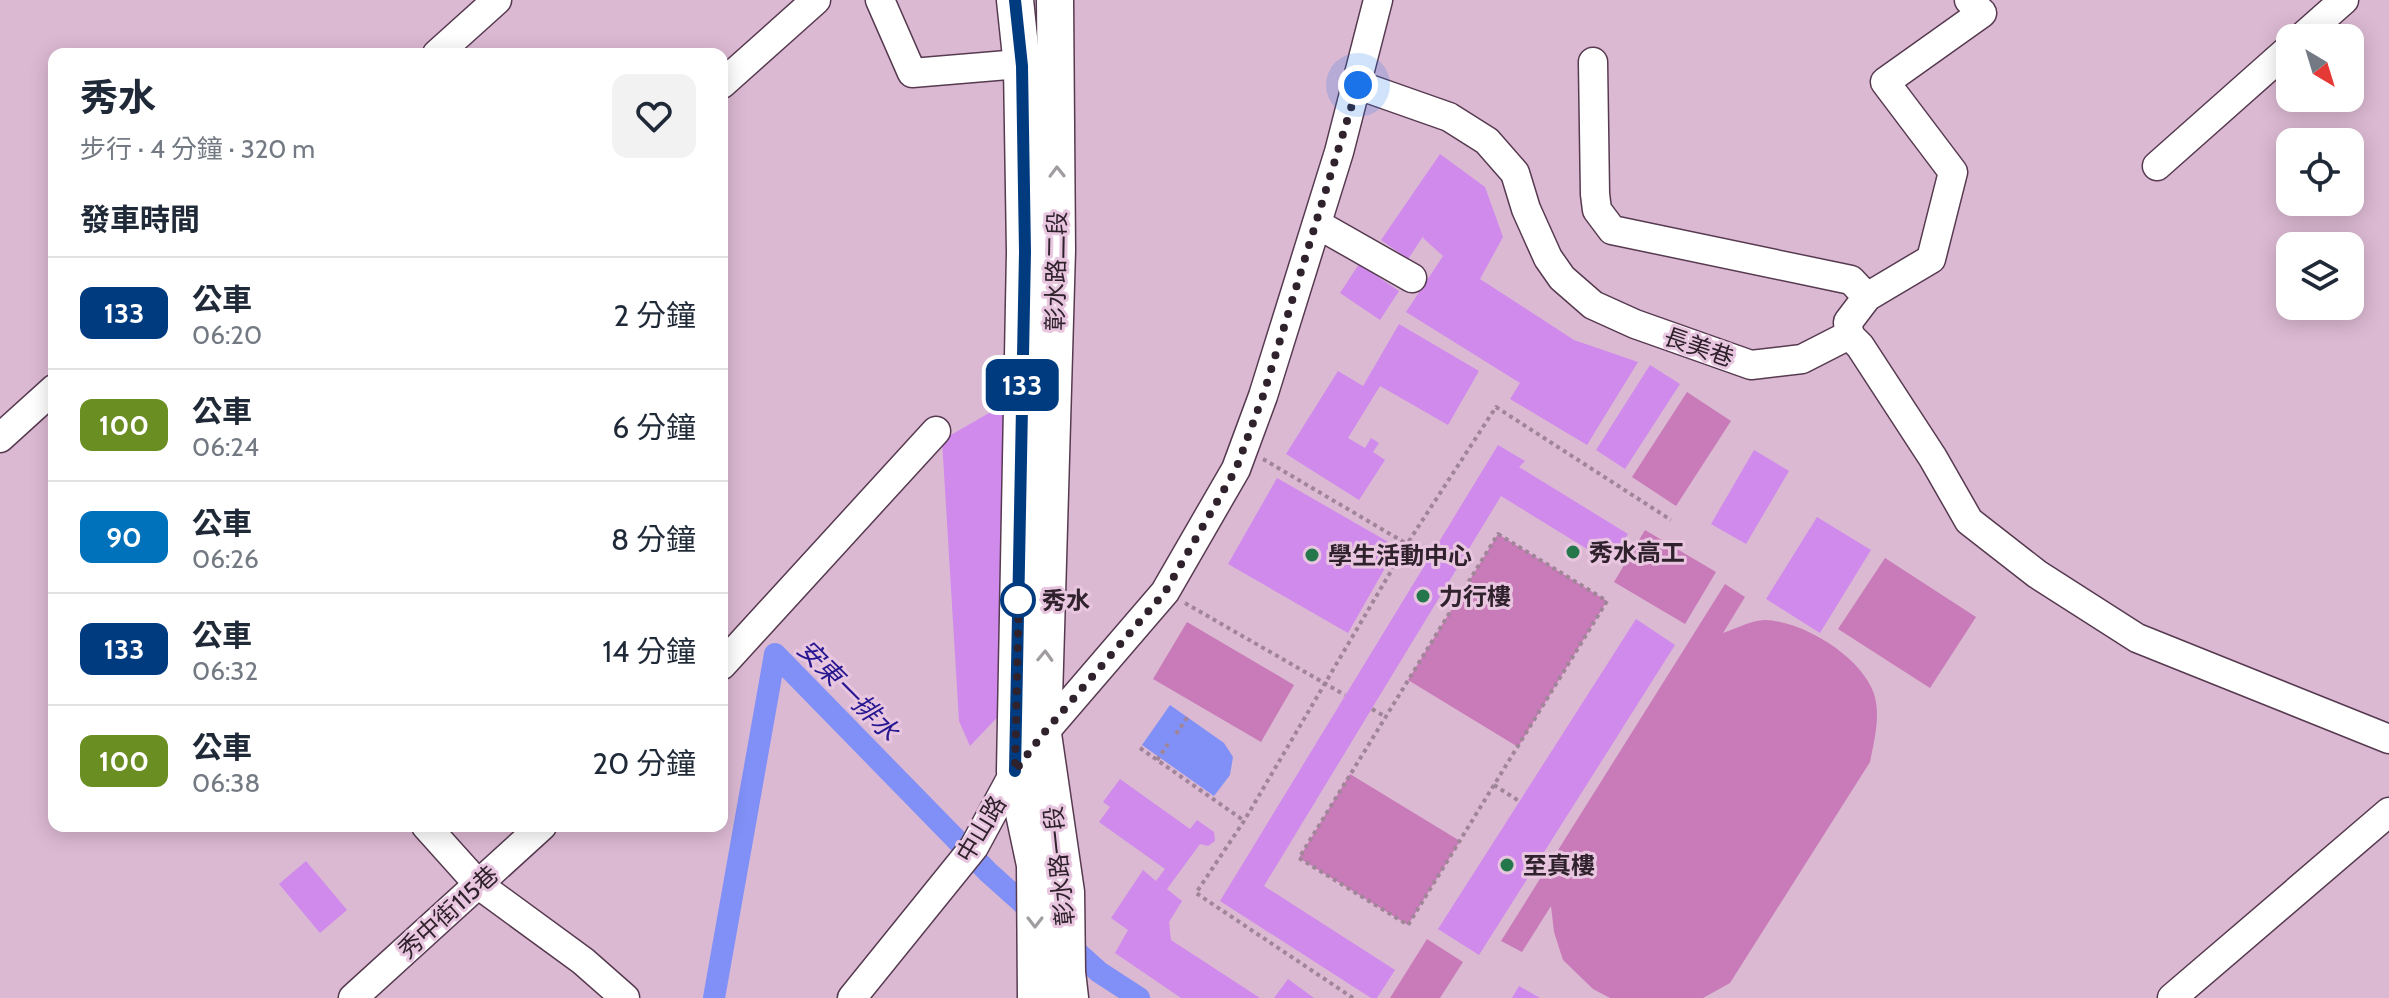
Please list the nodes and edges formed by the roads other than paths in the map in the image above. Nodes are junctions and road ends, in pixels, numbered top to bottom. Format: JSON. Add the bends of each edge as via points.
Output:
{"nodes":[{"id":1,"x":497,"y":0,"type":"edge"},
{"id":2,"x":816,"y":0,"type":"edge"},
{"id":3,"x":880,"y":0,"type":"edge"},
{"id":4,"x":1015,"y":0,"type":"edge"},
{"id":5,"x":1055,"y":0,"type":"edge"},
{"id":6,"x":1378,"y":0,"type":"edge"},
{"id":7,"x":2344,"y":0,"type":"edge"},
{"id":8,"x":1976,"y":6,"type":"edge"},
{"id":9,"x":2317,"y":24,"type":"edge"},
{"id":10,"x":444,"y":48,"type":"edge"},
{"id":11,"x":2276,"y":60,"type":"edge"},
{"id":12,"x":1593,"y":62,"type":"dead end"},
{"id":13,"x":1039,"y":63,"type":"junction"},
{"id":14,"x":728,"y":79,"type":"edge"},
{"id":15,"x":1358,"y":85,"type":"junction"},
{"id":16,"x":2157,"y":166,"type":"dead end"},
{"id":17,"x":1317,"y":224,"type":"junction"},
{"id":18,"x":1041,"y":251,"type":"junction"},
{"id":19,"x":1412,"y":278,"type":"dead end"},
{"id":20,"x":1867,"y":297,"type":"junction"},
{"id":21,"x":1849,"y":335,"type":"junction"},
{"id":22,"x":48,"y":402,"type":"edge"},
{"id":23,"x":936,"y":431,"type":"dead end"},
{"id":24,"x":0,"y":438,"type":"edge"},
{"id":25,"x":728,"y":660,"type":"edge"},
{"id":26,"x":1043,"y":734,"type":"junction"},
{"id":27,"x":2389,"y":739,"type":"edge"},
{"id":28,"x":1015,"y":771,"type":"junction"},
{"id":29,"x":2389,"y":812,"type":"edge"},
{"id":30,"x":431,"y":832,"type":"edge"},
{"id":31,"x":536,"y":832,"type":"edge"},
{"id":32,"x":479,"y":885,"type":"junction"},
{"id":33,"x":1061,"y":989,"type":"edge"},
{"id":34,"x":353,"y":998,"type":"edge"},
{"id":35,"x":625,"y":998,"type":"edge"},
{"id":36,"x":852,"y":998,"type":"edge"},
{"id":37,"x":2172,"y":998,"type":"edge"}],
"edges":[{"from":1,"to":10,"type":"street"},
{"from":2,"to":14,"type":"street"},
{"from":3,"to":13,"type":"street","via":[[912,73]]},
{"from":4,"to":13,"type":"main road","name":"彰水路二段"},
{"from":5,"to":13,"type":"main road","name":"彰水路二段"},
{"from":6,"to":15,"type":"street","name":"中山路"},
{"from":7,"to":9,"type":"street"},
{"from":8,"to":20,"type":"street","via":[[1885,82],[1953,172],[1931,259]]},
{"from":11,"to":16,"type":"street"},
{"from":12,"to":20,"type":"street","via":[[1595,194],[1597,210],[1612,230],[1851,280]]},
{"from":13,"to":18,"type":"main road","name":"彰水路二段"},
{"from":15,"to":17,"type":"street","name":"中山路"},
{"from":15,"to":21,"type":"street","name":"長美巷","via":[[1449,117],[1487,141],[1515,173],[1548,258],[1593,305],[1751,365],[1802,359]]},
{"from":17,"to":19,"type":"street"},
{"from":17,"to":26,"type":"street","name":"中山路","via":[[1263,396],[1221,497],[1165,592]]},
{"from":26,"to":18,"type":"main road","name":"彰水路二段","one_way":true},
{"from":18,"to":28,"type":"main road","name":"彰水路二段"},
{"from":20,"to":21,"type":"street","via":[[1848,322]]},
{"from":21,"to":27,"type":"street","via":[[1969,521],[2037,574],[2137,638]]},
{"from":22,"to":24,"type":"street"},
{"from":23,"to":25,"type":"street"},
{"from":26,"to":28,"type":"street","name":"中山路"},
{"from":26,"to":33,"type":"main road","name":"彰水路一段","via":[[1066,892]]},
{"from":28,"to":33,"type":"main road","name":"彰水路一段","one_way":true},
{"from":28,"to":36,"type":"street","name":"中山路","via":[[974,847]]},
{"from":29,"to":37,"type":"street"},
{"from":30,"to":32,"type":"street"},
{"from":31,"to":32,"type":"street","name":"秀中街115巷"},
{"from":32,"to":34,"type":"street","name":"秀中街115巷"},
{"from":32,"to":35,"type":"street"}]}
